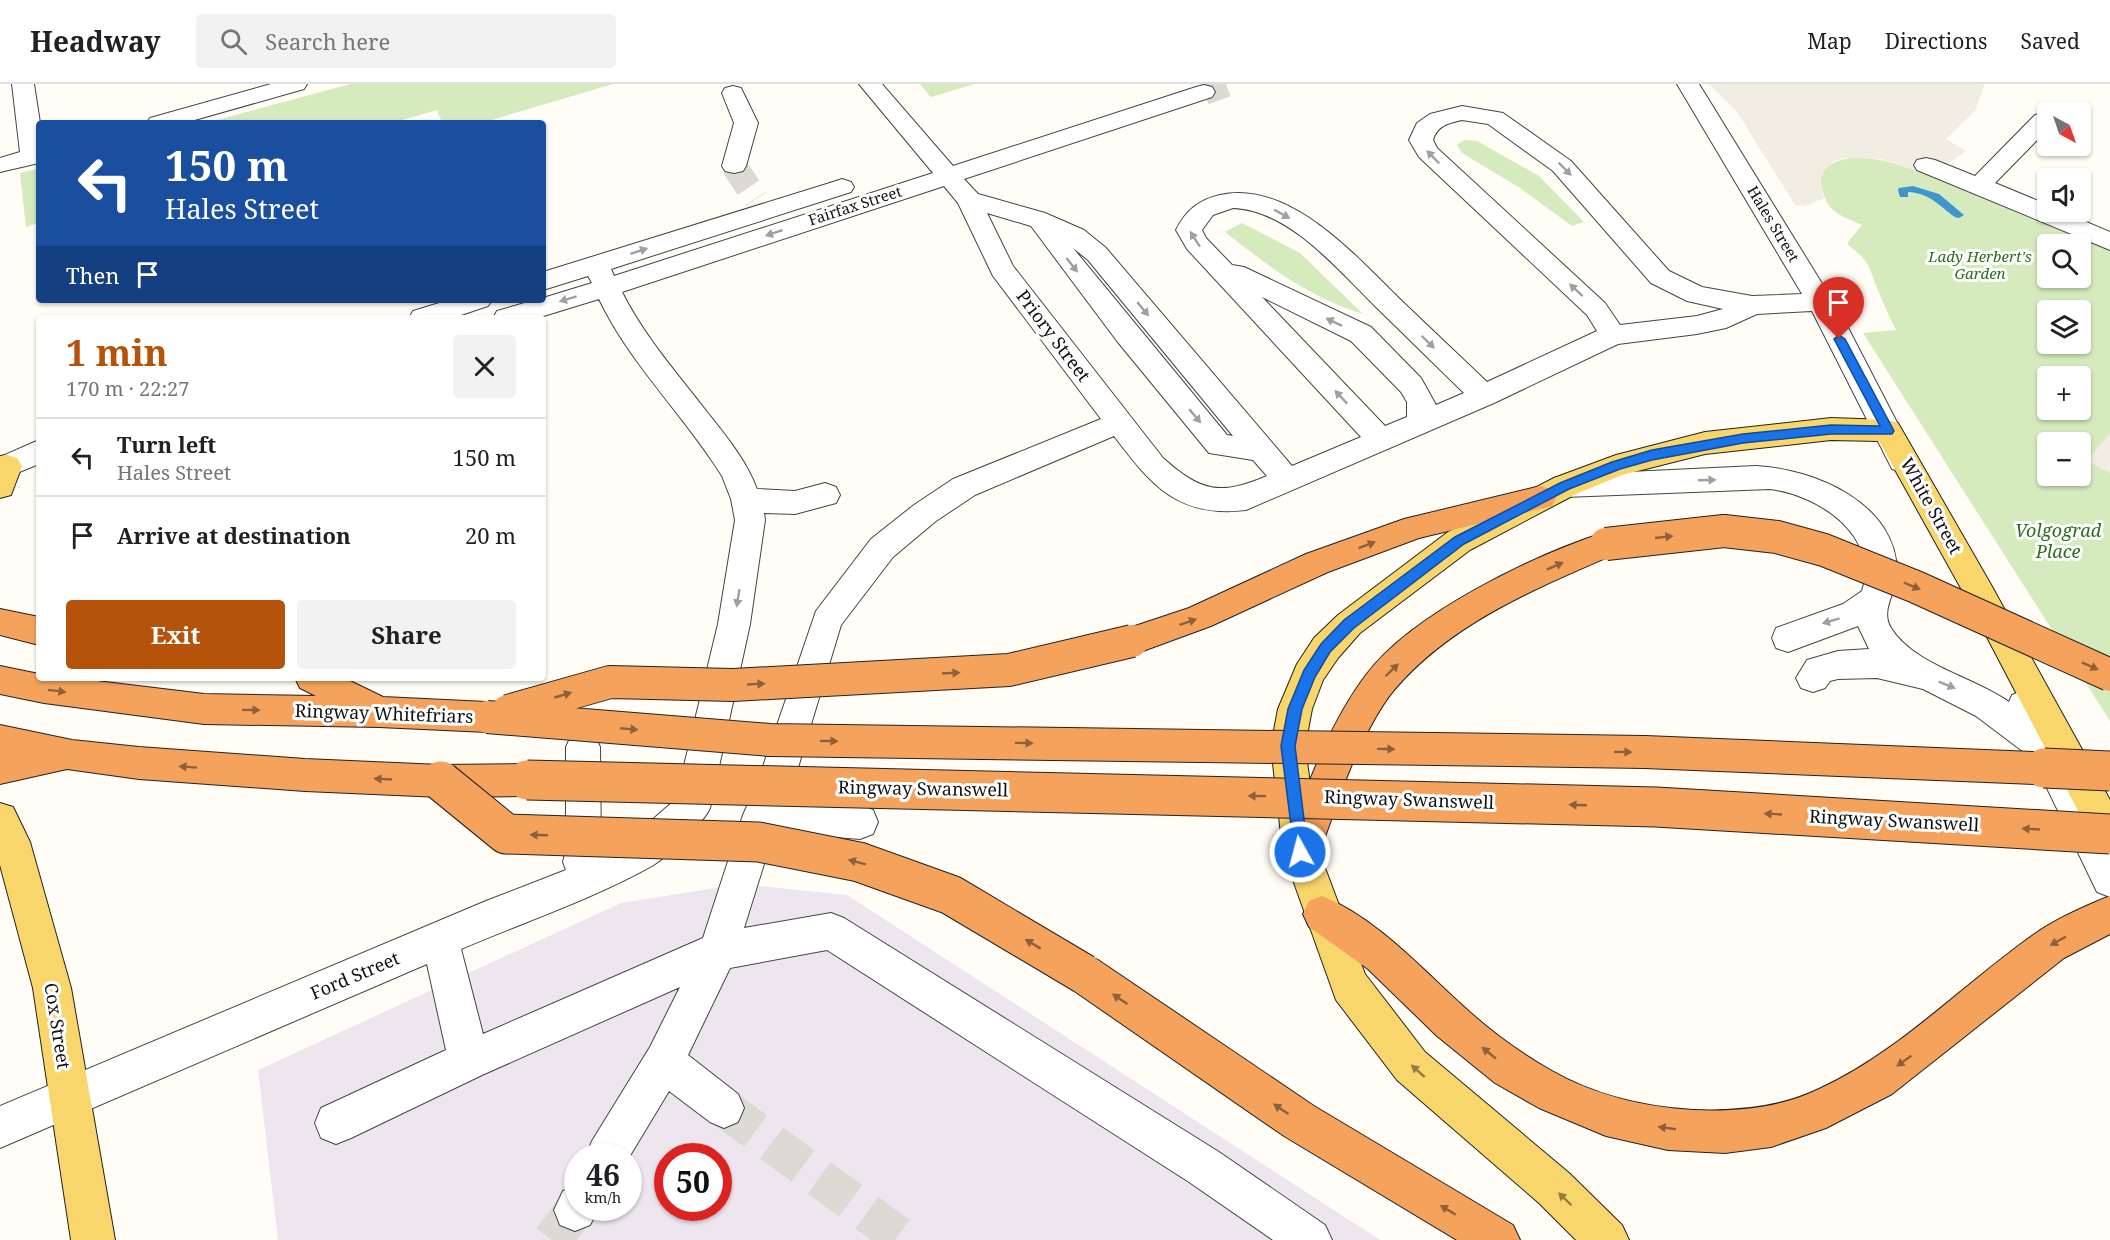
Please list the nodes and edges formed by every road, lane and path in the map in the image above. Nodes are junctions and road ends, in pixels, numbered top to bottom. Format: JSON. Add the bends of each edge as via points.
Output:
{"nodes":[{"id":1,"x":23,"y":84,"type":"edge"},
{"id":2,"x":296,"y":84,"type":"edge"},
{"id":3,"x":870,"y":84,"type":"edge"},
{"id":4,"x":1158,"y":84,"type":"edge"},
{"id":5,"x":1688,"y":84,"type":"edge"},
{"id":6,"x":1204,"y":92,"type":"tunnel mouth"},
{"id":7,"x":733,"y":93,"type":"dead end"},
{"id":8,"x":169,"y":120,"type":"edge"},
{"id":9,"x":2037,"y":126,"type":"edge"},
{"id":10,"x":1006,"y":134,"type":"dead end"},
{"id":11,"x":959,"y":149,"type":"dead end"},
{"id":12,"x":36,"y":156,"type":"edge"},
{"id":13,"x":1,"y":159,"type":"edge"},
{"id":14,"x":1926,"y":165,"type":"dead end"},
{"id":15,"x":734,"y":166,"type":"dead end"},
{"id":16,"x":940,"y":166,"type":"junction"},
{"id":17,"x":1979,"y":186,"type":"junction"},
{"id":18,"x":969,"y":200,"type":"junction"},
{"id":19,"x":2110,"y":242,"type":"edge"},
{"id":20,"x":1217,"y":264,"type":"junction"},
{"id":21,"x":602,"y":276,"type":"junction"},
{"id":22,"x":1660,"y":277,"type":"junction"},
{"id":23,"x":546,"y":281,"type":"edge"},
{"id":24,"x":546,"y":300,"type":"edge"},
{"id":25,"x":1820,"y":302,"type":"junction"},
{"id":26,"x":470,"y":303,"type":"edge"},
{"id":27,"x":540,"y":303,"type":"edge"},
{"id":28,"x":1752,"y":305,"type":"junction"},
{"id":29,"x":432,"y":315,"type":"edge"},
{"id":30,"x":513,"y":315,"type":"edge"},
{"id":31,"x":1652,"y":330,"type":"junction"},
{"id":32,"x":1613,"y":334,"type":"junction"},
{"id":33,"x":1484,"y":396,"type":"junction"},
{"id":34,"x":1119,"y":423,"type":"junction"},
{"id":35,"x":1420,"y":423,"type":"junction"},
{"id":36,"x":1888,"y":431,"type":"junction"},
{"id":37,"x":1381,"y":440,"type":"junction"},
{"id":38,"x":36,"y":453,"type":"edge"},
{"id":39,"x":36,"y":461,"type":"edge"},
{"id":40,"x":2,"y":474,"type":"edge"},
{"id":41,"x":1287,"y":480,"type":"junction"},
{"id":42,"x":1553,"y":492,"type":"junction"},
{"id":43,"x":825,"y":495,"type":"dead end"},
{"id":44,"x":746,"y":499,"type":"junction"},
{"id":45,"x":1873,"y":602,"type":"junction"},
{"id":46,"x":0,"y":622,"type":"edge"},
{"id":47,"x":36,"y":630,"type":"edge"},
{"id":48,"x":1788,"y":638,"type":"dead end"},
{"id":49,"x":1912,"y":670,"type":"junction"},
{"id":50,"x":2110,"y":675,"type":"edge"},
{"id":51,"x":1813,"y":678,"type":"dead end"},
{"id":52,"x":0,"y":680,"type":"edge"},
{"id":53,"x":318,"y":681,"type":"edge"},
{"id":54,"x":380,"y":712,"type":"junction"},
{"id":55,"x":487,"y":717,"type":"junction"},
{"id":56,"x":0,"y":740,"type":"edge"},
{"id":57,"x":584,"y":747,"type":"dead end"},
{"id":58,"x":2047,"y":752,"type":"junction"},
{"id":59,"x":72,"y":755,"type":"junction"},
{"id":60,"x":0,"y":768,"type":"edge"},
{"id":61,"x":441,"y":782,"type":"junction"},
{"id":62,"x":2100,"y":783,"type":"edge"},
{"id":63,"x":761,"y":815,"type":"junction"},
{"id":64,"x":0,"y":819,"type":"edge"},
{"id":65,"x":860,"y":822,"type":"dead end"},
{"id":66,"x":2110,"y":835,"type":"edge"},
{"id":67,"x":1300,"y":852,"type":"junction"},
{"id":68,"x":2110,"y":880,"type":"edge"},
{"id":69,"x":574,"y":884,"type":"junction"},
{"id":70,"x":1322,"y":914,"type":"junction"},
{"id":71,"x":2110,"y":914,"type":"edge"},
{"id":72,"x":439,"y":940,"type":"junction"},
{"id":73,"x":718,"y":951,"type":"junction"},
{"id":74,"x":468,"y":1061,"type":"junction"},
{"id":75,"x":664,"y":1061,"type":"junction"},
{"id":76,"x":69,"y":1097,"type":"junction"},
{"id":77,"x":724,"y":1108,"type":"tunnel mouth"},
{"id":78,"x":336,"y":1123,"type":"dead end"},
{"id":79,"x":0,"y":1126,"type":"edge"},
{"id":80,"x":615,"y":1143,"type":"edge"},
{"id":81,"x":93,"y":1240,"type":"edge"},
{"id":82,"x":1310,"y":1240,"type":"edge"},
{"id":83,"x":1498,"y":1240,"type":"edge"},
{"id":84,"x":1607,"y":1240,"type":"edge"}],
"edges":[{"from":1,"to":12,"type":"street"},
{"from":2,"to":8,"type":"street"},
{"from":3,"to":16,"type":"street","name":"Priory Street"},
{"from":4,"to":10,"type":"street"},
{"from":5,"to":25,"type":"street","name":"Hales Street"},
{"from":6,"to":16,"type":"street","name":"Fairfax Street"},
{"from":7,"to":15,"type":"street","via":[[746,123]]},
{"from":9,"to":17,"type":"street"},
{"from":11,"to":16,"type":"street","name":"Fairfax Street"},
{"from":12,"to":13,"type":"street"},
{"from":14,"to":17,"type":"street"},
{"from":16,"to":18,"type":"street","name":"Priory Street"},
{"from":16,"to":21,"type":"street","name":"Fairfax Street","one_way":true},
{"from":21,"to":16,"type":"street","name":"Fairfax Street","one_way":true,"via":[[760,205]]},
{"from":17,"to":19,"type":"street"},
{"from":18,"to":34,"type":"street","name":"Priory Street","via":[[1002,270]]},
{"from":18,"to":41,"type":"street","one_way":true,"via":[[1036,219],[1219,444],[1260,450]]},
{"from":20,"to":33,"type":"street","one_way":true,"via":[[1189,230],[1194,217],[1226,201],[1246,199],[1265,204],[1325,242]]},
{"from":35,"to":20,"type":"street","one_way":true,"via":[[1421,401],[1411,385],[1361,334]]},
{"from":37,"to":20,"type":"street","one_way":true},
{"from":21,"to":23,"type":"street","name":"Fairfax Street"},
{"from":21,"to":24,"type":"street","name":"Fairfax Street","one_way":true},
{"from":21,"to":44,"type":"street","name":"Ford Street","via":[[624,323],[723,453]]},
{"from":22,"to":28,"type":"street","via":[[1696,295]]},
{"from":22,"to":31,"type":"street","via":[[1663,302]]},
{"from":32,"to":22,"type":"street","one_way":true,"via":[[1596,309],[1427,152],[1421,140],[1425,128],[1438,119],[1462,113],[1495,118],[1506,124],[1562,166]]},
{"from":25,"to":28,"type":"street"},
{"from":25,"to":36,"type":"street","name":"Hales Street"},
{"from":26,"to":29,"type":"street"},
{"from":27,"to":30,"type":"street","name":"Fairfax Street","one_way":true},
{"from":28,"to":31,"type":"street","name":"Priory Street","via":[[1726,319]]},
{"from":31,"to":32,"type":"street","name":"Priory Street"},
{"from":32,"to":33,"type":"street","name":"Priory Street"},
{"from":33,"to":35,"type":"street","name":"Priory Street"},
{"from":34,"to":41,"type":"street","name":"Priory Street","via":[[1169,482],[1206,500],[1246,498]]},
{"from":34,"to":63,"type":"street","via":[[964,487],[882,548],[827,620],[776,781]]},
{"from":35,"to":37,"type":"street","name":"Priory Street"},
{"from":36,"to":42,"type":"main road","via":[[1831,429],[1705,443],[1625,463]]},
{"from":36,"to":58,"type":"street","name":"Hales Street","via":[[1940,547]]},
{"from":36,"to":62,"type":"main road","name":"White Street"},
{"from":37,"to":41,"type":"street","name":"Priory Street"},
{"from":38,"to":40,"type":"street"},
{"from":39,"to":40,"type":"street"},
{"from":42,"to":45,"type":"street","one_way":true,"via":[[1756,477],[1785,479],[1810,487],[1855,516],[1876,546],[1883,566]]},
{"from":55,"to":42,"type":"highway","one_way":true,"bridge":true,"via":[[610,682],[733,685],[1009,670],[1132,641],[1200,617],[1317,563],[1415,527]]},
{"from":42,"to":67,"type":"main road","via":[[1459,541],[1349,624],[1326,648],[1309,674],[1295,709],[1288,746]]},
{"from":43,"to":44,"type":"street","via":[[804,503]]},
{"from":44,"to":69,"type":"street","name":"Ford Street","one_way":true,"via":[[750,520],[734,624],[692,808],[641,853]]},
{"from":45,"to":48,"type":"street","one_way":true,"via":[[1862,611],[1801,630]]},
{"from":45,"to":49,"type":"street","via":[[1870,611],[1877,635]]},
{"from":46,"to":47,"type":"highway"},
{"from":49,"to":51,"type":"street","via":[[1885,664],[1848,663],[1819,669]]},
{"from":49,"to":58,"type":"street","one_way":true,"via":[[1972,695]]},
{"from":67,"to":50,"type":"highway","one_way":true,"bridge":true,"via":[[1351,729],[1382,680],[1432,633],[1525,579],[1606,544],[1724,531],[1777,537],[1824,550],[1916,587]]},
{"from":52,"to":54,"type":"highway","name":"Ringway Whitefriars","one_way":true,"via":[[204,709]]},
{"from":53,"to":54,"type":"highway"},
{"from":54,"to":55,"type":"highway","name":"Ringway Whitefriars"},
{"from":55,"to":62,"type":"highway","name":"Ringway Whitefriars","one_way":true,"bridge":true,"via":[[770,740],[1645,752]]},
{"from":56,"to":59,"type":"highway"},
{"from":57,"to":69,"type":"street","via":[[584,849]]},
{"from":58,"to":62,"type":"street"},
{"from":58,"to":68,"type":"street","name":"Hales Street"},
{"from":59,"to":60,"type":"highway"},
{"from":61,"to":59,"type":"highway","one_way":true,"via":[[139,764]]},
{"from":66,"to":61,"type":"highway","name":"Ringway Swanswell","one_way":true,"bridge":true,"via":[[1656,807],[527,780]]},
{"from":83,"to":61,"type":"highway","one_way":true,"bridge":true,"via":[[1299,1121],[1084,974],[951,895],[859,862],[759,842],[506,834]]},
{"from":62,"to":66,"type":"main road","name":"White Street"},
{"from":63,"to":65,"type":"street"},
{"from":63,"to":73,"type":"street"},
{"from":64,"to":76,"type":"main road","name":"Cox Street","via":[[12,842],[52,988]]},
{"from":67,"to":70,"type":"main road"},
{"from":69,"to":72,"type":"street","name":"Ford Street"},
{"from":71,"to":70,"type":"highway","one_way":true,"via":[[2051,945],[1878,1080],[1815,1112],[1771,1126],[1725,1132],[1668,1129],[1606,1115],[1553,1094],[1509,1069],[1451,1022],[1382,956]]},
{"from":84,"to":70,"type":"main road","one_way":true,"via":[[1554,1188],[1411,1066],[1350,986]]},
{"from":72,"to":74,"type":"street"},
{"from":72,"to":76,"type":"street","name":"Ford Street"},
{"from":73,"to":74,"type":"street"},
{"from":73,"to":75,"type":"street"},
{"from":73,"to":82,"type":"street","via":[[831,931],[1203,1167]]},
{"from":74,"to":78,"type":"street"},
{"from":75,"to":77,"type":"street"},
{"from":75,"to":80,"type":"street"},
{"from":76,"to":79,"type":"street","name":"Ford Street"},
{"from":76,"to":81,"type":"main road","name":"Cox Street"}]}
